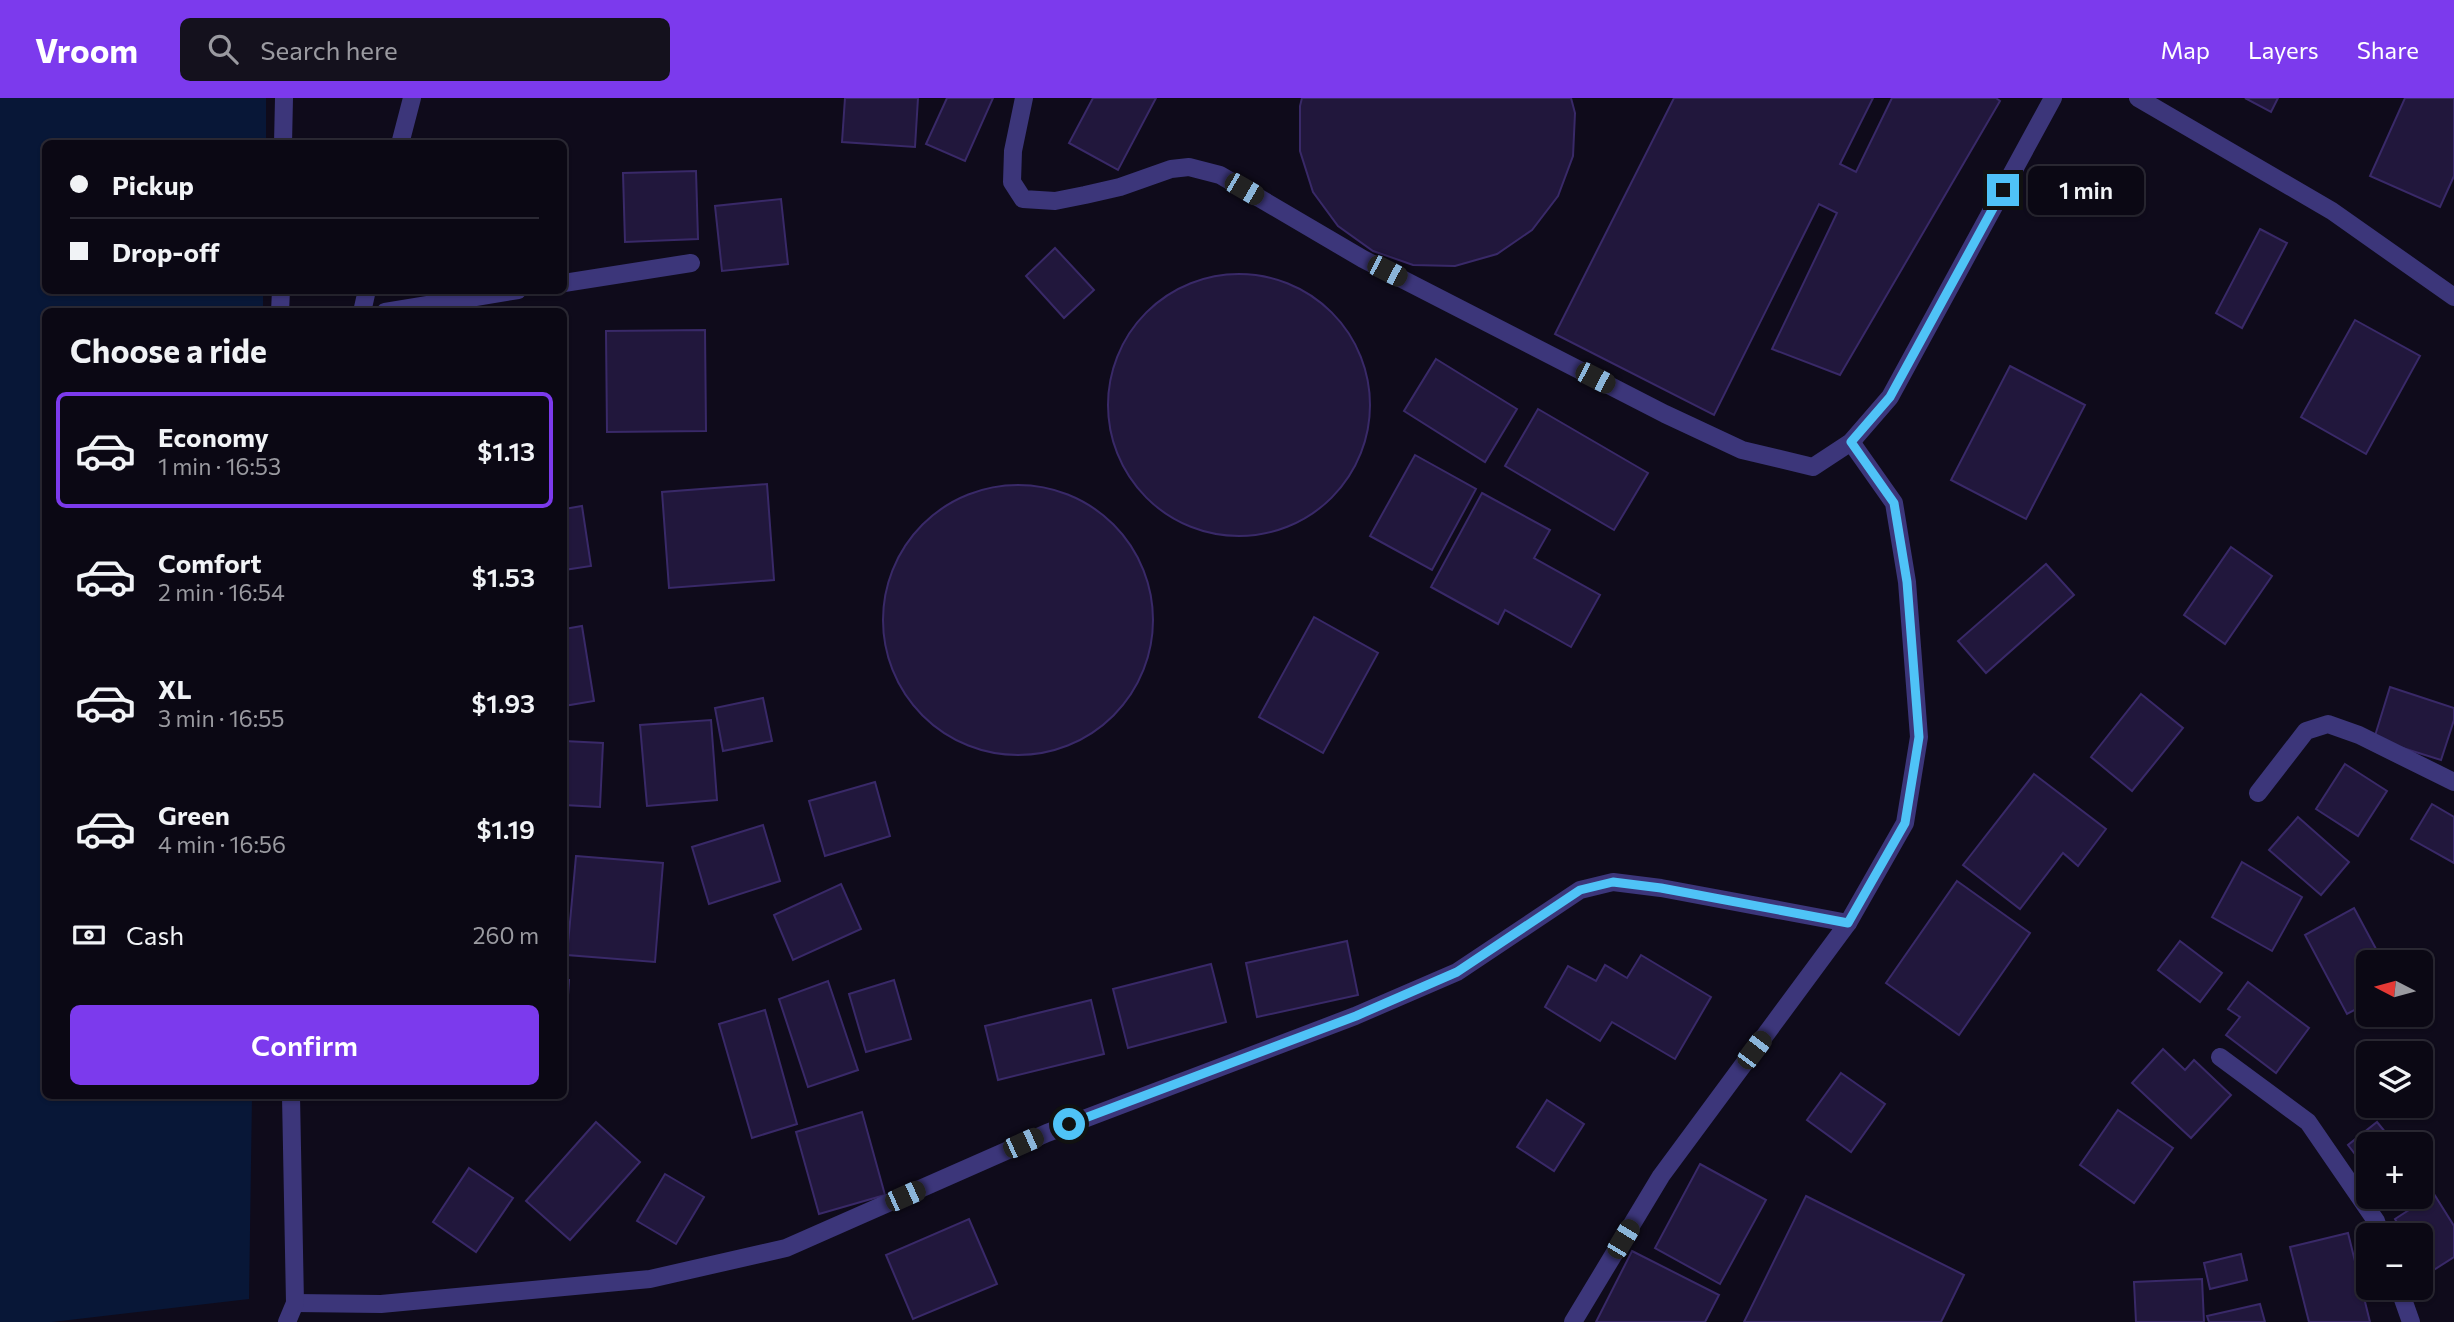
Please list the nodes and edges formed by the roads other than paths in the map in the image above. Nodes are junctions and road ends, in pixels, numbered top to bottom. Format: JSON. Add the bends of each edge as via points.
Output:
{"nodes":[{"id":1,"x":284,"y":98,"type":"edge"},
{"id":2,"x":412,"y":98,"type":"edge"},
{"id":3,"x":1024,"y":98,"type":"edge"},
{"id":4,"x":2053,"y":98,"type":"edge"},
{"id":5,"x":2138,"y":98,"type":"edge"},
{"id":6,"x":283,"y":140,"type":"edge"},
{"id":7,"x":401,"y":140,"type":"edge"},
{"id":8,"x":691,"y":263,"type":"dead end"},
{"id":9,"x":567,"y":283,"type":"edge"},
{"id":10,"x":494,"y":294,"type":"edge"},
{"id":11,"x":2454,"y":297,"type":"edge"},
{"id":12,"x":410,"y":308,"type":"edge"},
{"id":13,"x":1851,"y":442,"type":"junction"},
{"id":14,"x":2454,"y":782,"type":"edge"},
{"id":15,"x":2258,"y":793,"type":"dead end"},
{"id":16,"x":1848,"y":923,"type":"junction"},
{"id":17,"x":2220,"y":1057,"type":"dead end"},
{"id":18,"x":291,"y":1099,"type":"edge"},
{"id":19,"x":2377,"y":1223,"type":"edge"},
{"id":20,"x":2403,"y":1300,"type":"edge"},
{"id":21,"x":295,"y":1303,"type":"junction"},
{"id":22,"x":287,"y":1322,"type":"edge"},
{"id":23,"x":1573,"y":1322,"type":"edge"},
{"id":24,"x":2411,"y":1322,"type":"edge"}],
"edges":[{"from":1,"to":6,"type":"street"},
{"from":2,"to":7,"type":"street"},
{"from":3,"to":13,"type":"street","via":[[1012,182],[1023,199],[1055,201],[1085,195],[1171,169],[1189,167],[1220,175],[1363,259],[1742,450],[1813,467]]},
{"from":4,"to":13,"type":"street","via":[[1890,397]]},
{"from":5,"to":11,"type":"street","via":[[2332,211]]},
{"from":8,"to":9,"type":"street"},
{"from":10,"to":12,"type":"street"},
{"from":13,"to":16,"type":"street","via":[[1894,503],[1907,582],[1919,737],[1905,823]]},
{"from":14,"to":15,"type":"street","via":[[2328,724],[2306,731]]},
{"from":16,"to":21,"type":"street","via":[[1661,888],[1613,882],[1591,887],[1457,972],[1356,1016],[1047,1133],[786,1248],[650,1279],[381,1304]]},
{"from":16,"to":23,"type":"street","via":[[1661,1176]]},
{"from":17,"to":19,"type":"street","via":[[2308,1122]]},
{"from":18,"to":21,"type":"street"},
{"from":20,"to":24,"type":"street"},
{"from":21,"to":22,"type":"street"}]}
